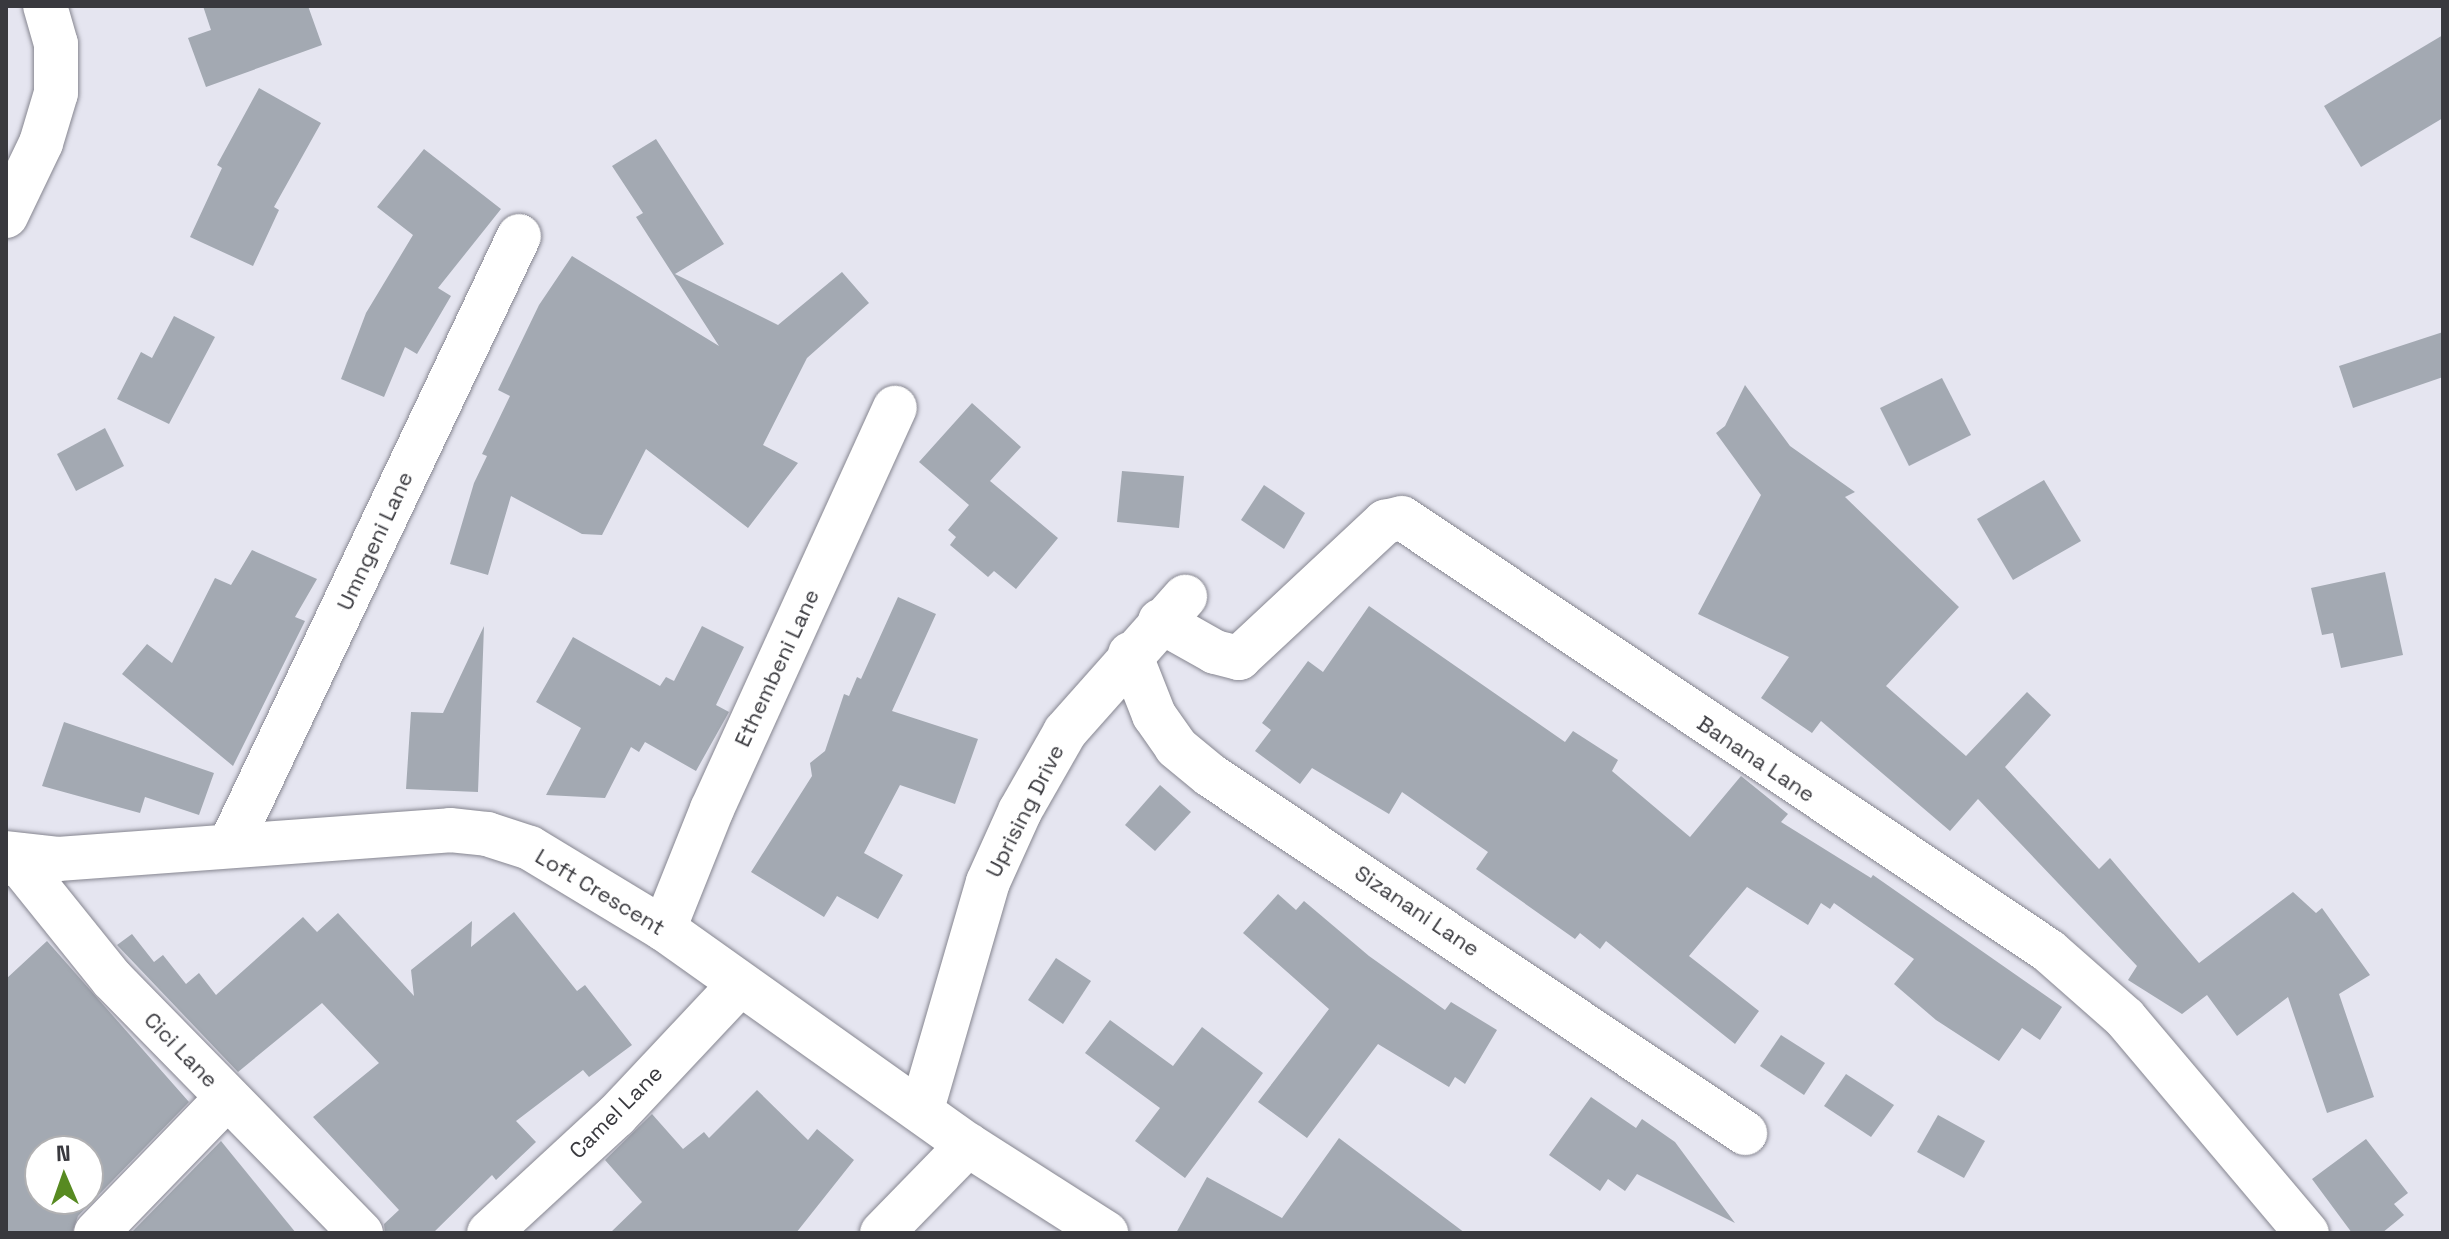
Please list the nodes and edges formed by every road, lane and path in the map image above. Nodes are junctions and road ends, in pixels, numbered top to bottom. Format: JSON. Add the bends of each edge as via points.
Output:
{"nodes":[{"id":1,"x":45,"y":6,"type":"edge"},
{"id":2,"x":6,"y":216,"type":"edge"},
{"id":3,"x":519,"y":236,"type":"dead end"},
{"id":4,"x":895,"y":408,"type":"dead end"},
{"id":5,"x":1173,"y":609,"type":"joint"},
{"id":6,"x":1130,"y":654,"type":"junction"},
{"id":7,"x":230,"y":845,"type":"junction"},
{"id":8,"x":8,"y":858,"type":"edge"},
{"id":9,"x":664,"y":929,"type":"junction"},
{"id":10,"x":738,"y":986,"type":"junction"},
{"id":11,"x":227,"y":1098,"type":"junction"},
{"id":12,"x":922,"y":1109,"type":"junction"},
{"id":13,"x":1745,"y":1133,"type":"dead end"},
{"id":14,"x":968,"y":1145,"type":"junction"},
{"id":15,"x":96,"y":1233,"type":"edge"},
{"id":16,"x":361,"y":1233,"type":"edge"},
{"id":17,"x":489,"y":1233,"type":"edge"},
{"id":18,"x":882,"y":1233,"type":"edge"},
{"id":19,"x":1106,"y":1233,"type":"edge"},
{"id":20,"x":2307,"y":1233,"type":"edge"}],
"edges":[{"from":1,"to":2,"type":"street","via":[[56,44],[56,93],[41,143]]},
{"from":3,"to":7,"type":"street","name":"Umngeni Lane"},
{"from":4,"to":9,"type":"street","name":"Ethembeni Lane","via":[[712,809]]},
{"from":5,"to":6,"type":"street","name":"Uprising Drive"},
{"from":5,"to":20,"type":"street","name":"Banana Lane","via":[[1215,652],[1239,658],[1385,522],[1402,518],[2049,951],[2125,1018]]},
{"from":6,"to":12,"type":"street","name":"Uprising Drive","via":[[1065,732],[1020,811],[988,882]]},
{"from":6,"to":13,"type":"street","name":"Sizanani Lane","via":[[1154,715],[1176,747],[1210,775]]},
{"from":7,"to":8,"type":"street","name":"Loft Crescent"},
{"from":7,"to":9,"type":"street","name":"Loft Crescent","via":[[450,830],[487,834],[573,871]]},
{"from":8,"to":11,"type":"street","name":"Cici Lane","via":[[112,979]]},
{"from":9,"to":10,"type":"street","name":"Loft Crescent"},
{"from":10,"to":12,"type":"street","name":"Loft Crescent"},
{"from":10,"to":17,"type":"street","name":"Camel Lane","via":[[616,1116]]},
{"from":11,"to":15,"type":"street"},
{"from":11,"to":16,"type":"street","name":"Cici Lane"},
{"from":12,"to":14,"type":"street","name":"Loft Crescent"},
{"from":14,"to":18,"type":"street"},
{"from":14,"to":19,"type":"street","name":"Loft Crescent"}]}
